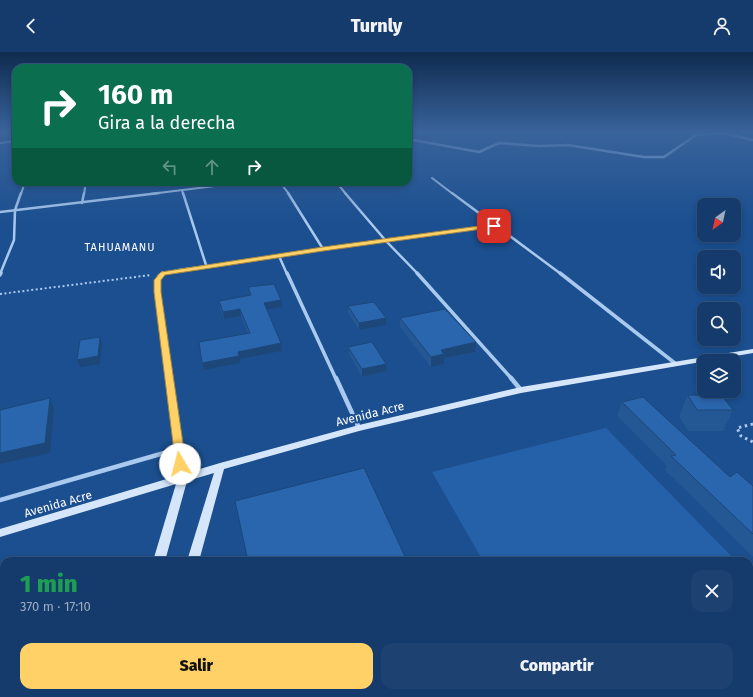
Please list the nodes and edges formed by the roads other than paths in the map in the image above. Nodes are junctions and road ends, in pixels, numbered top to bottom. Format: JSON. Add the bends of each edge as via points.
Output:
{"nodes":[{"id":1,"x":432,"y":178,"type":"dead end"},
{"id":2,"x":23,"y":186,"type":"edge"},
{"id":3,"x":85,"y":186,"type":"edge"},
{"id":4,"x":215,"y":186,"type":"edge"},
{"id":5,"x":282,"y":186,"type":"edge"},
{"id":6,"x":339,"y":186,"type":"edge"},
{"id":7,"x":182,"y":190,"type":"junction"},
{"id":8,"x":82,"y":202,"type":"junction"},
{"id":9,"x":15,"y":210,"type":"junction"},
{"id":10,"x":0,"y":212,"type":"edge"},
{"id":11,"x":494,"y":226,"type":"junction"},
{"id":12,"x":386,"y":241,"type":"junction"},
{"id":13,"x":323,"y":249,"type":"junction"},
{"id":14,"x":279,"y":256,"type":"junction"},
{"id":15,"x":206,"y":266,"type":"junction"},
{"id":16,"x":0,"y":275,"type":"edge"},
{"id":17,"x":753,"y":351,"type":"edge"},
{"id":18,"x":676,"y":364,"type":"junction"},
{"id":19,"x":521,"y":390,"type":"junction"},
{"id":20,"x":359,"y":428,"type":"junction"},
{"id":21,"x":178,"y":449,"type":"junction"},
{"id":22,"x":220,"y":467,"type":"junction"},
{"id":23,"x":182,"y":480,"type":"junction"},
{"id":24,"x":0,"y":500,"type":"edge"},
{"id":25,"x":0,"y":533,"type":"edge"},
{"id":26,"x":160,"y":557,"type":"edge"},
{"id":27,"x":193,"y":557,"type":"edge"}],
"edges":[{"from":1,"to":11,"type":"street"},
{"from":2,"to":9,"type":"street"},
{"from":3,"to":8,"type":"street"},
{"from":4,"to":7,"type":"street"},
{"from":5,"to":13,"type":"street"},
{"from":6,"to":12,"type":"street"},
{"from":7,"to":8,"type":"street"},
{"from":7,"to":15,"type":"street"},
{"from":8,"to":9,"type":"street"},
{"from":9,"to":10,"type":"street"},
{"from":9,"to":16,"type":"street","via":[[14,240]]},
{"from":11,"to":12,"type":"street"},
{"from":11,"to":18,"type":"street","via":[[594,299]]},
{"from":12,"to":13,"type":"street"},
{"from":12,"to":19,"type":"street"},
{"from":13,"to":14,"type":"street"},
{"from":14,"to":15,"type":"street"},
{"from":14,"to":20,"type":"street"},
{"from":15,"to":21,"type":"street","via":[[163,273],[158,280]]},
{"from":17,"to":18,"type":"main road","name":"Avenida Acre"},
{"from":18,"to":19,"type":"main road","name":"Avenida Acre"},
{"from":19,"to":20,"type":"main road","name":"Avenida Acre"},
{"from":20,"to":22,"type":"main road","name":"Avenida Acre"},
{"from":21,"to":23,"type":"street"},
{"from":21,"to":24,"type":"street"},
{"from":22,"to":23,"type":"main road","name":"Avenida Acre"},
{"from":22,"to":27,"type":"main road"},
{"from":23,"to":25,"type":"main road","name":"Avenida Acre"},
{"from":23,"to":26,"type":"main road"}]}
